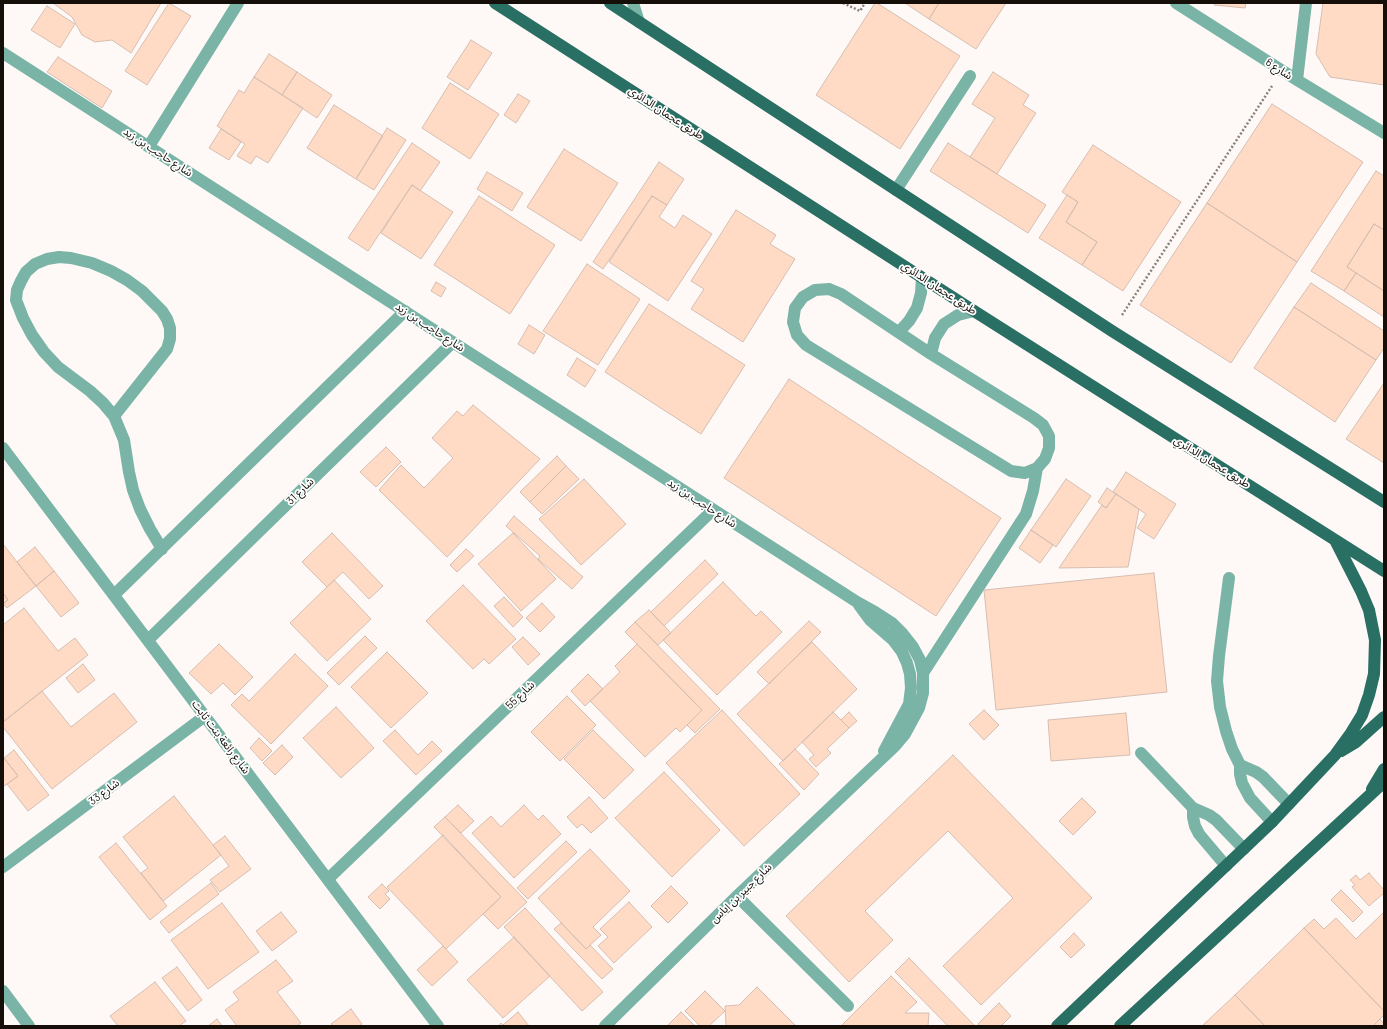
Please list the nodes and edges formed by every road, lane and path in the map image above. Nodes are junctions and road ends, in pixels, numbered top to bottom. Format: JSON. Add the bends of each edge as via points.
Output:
{"nodes":[{"id":1,"x":238,"y":3,"type":"edge"},
{"id":2,"x":495,"y":3,"type":"edge"},
{"id":3,"x":610,"y":3,"type":"edge"},
{"id":4,"x":633,"y":3,"type":"edge"},
{"id":5,"x":843,"y":3,"type":"edge"},
{"id":6,"x":865,"y":3,"type":"edge"},
{"id":7,"x":1176,"y":3,"type":"edge"},
{"id":8,"x":1306,"y":3,"type":"edge"},
{"id":9,"x":638,"y":22,"type":"junction"},
{"id":10,"x":3,"y":53,"type":"edge"},
{"id":11,"x":1282,"y":71,"type":"junction"},
{"id":12,"x":970,"y":76,"type":"dead end"},
{"id":13,"x":1297,"y":80,"type":"junction"},
{"id":14,"x":1384,"y":133,"type":"edge"},
{"id":15,"x":149,"y":146,"type":"junction"},
{"id":16,"x":896,"y":190,"type":"junction"},
{"id":17,"x":922,"y":278,"type":"junction"},
{"id":18,"x":405,"y":311,"type":"junction"},
{"id":19,"x":974,"y":311,"type":"junction"},
{"id":20,"x":1112,"y":330,"type":"junction"},
{"id":21,"x":899,"y":332,"type":"junction"},
{"id":22,"x":453,"y":342,"type":"junction"},
{"id":23,"x":931,"y":354,"type":"junction"},
{"id":24,"x":114,"y":416,"type":"junction"},
{"id":25,"x":3,"y":448,"type":"edge"},
{"id":26,"x":1037,"y":468,"type":"junction"},
{"id":27,"x":1384,"y":502,"type":"edge"},
{"id":28,"x":713,"y":510,"type":"junction"},
{"id":29,"x":1335,"y":539,"type":"junction"},
{"id":30,"x":162,"y":549,"type":"junction"},
{"id":31,"x":1384,"y":571,"type":"edge"},
{"id":32,"x":1229,"y":578,"type":"dead end"},
{"id":33,"x":114,"y":595,"type":"junction"},
{"id":34,"x":857,"y":602,"type":"junction"},
{"id":35,"x":148,"y":640,"type":"junction"},
{"id":36,"x":923,"y":673,"type":"junction"},
{"id":37,"x":205,"y":716,"type":"junction"},
{"id":38,"x":1384,"y":717,"type":"edge"},
{"id":39,"x":1141,"y":753,"type":"dead end"},
{"id":40,"x":1335,"y":755,"type":"junction"},
{"id":41,"x":878,"y":762,"type":"junction"},
{"id":42,"x":1240,"y":765,"type":"junction"},
{"id":43,"x":1384,"y":769,"type":"edge"},
{"id":44,"x":1384,"y":782,"type":"edge"},
{"id":45,"x":1369,"y":795,"type":"junction"},
{"id":46,"x":1288,"y":804,"type":"junction"},
{"id":47,"x":1193,"y":808,"type":"junction"},
{"id":48,"x":1272,"y":822,"type":"junction"},
{"id":49,"x":1244,"y":849,"type":"junction"},
{"id":50,"x":1226,"y":866,"type":"junction"},
{"id":51,"x":3,"y":867,"type":"edge"},
{"id":52,"x":328,"y":879,"type":"junction"},
{"id":53,"x":738,"y":896,"type":"junction"},
{"id":54,"x":3,"y":991,"type":"edge"},
{"id":55,"x":848,"y":1006,"type":"dead end"},
{"id":56,"x":29,"y":1026,"type":"edge"},
{"id":57,"x":438,"y":1026,"type":"edge"},
{"id":58,"x":605,"y":1026,"type":"edge"},
{"id":59,"x":1057,"y":1026,"type":"edge"},
{"id":60,"x":1120,"y":1026,"type":"edge"}],
"edges":[{"from":1,"to":15,"type":"street"},
{"from":2,"to":17,"type":"main road","name":"طريق عجمان الدائري"},
{"from":3,"to":9,"type":"main road"},
{"from":4,"to":9,"type":"street"},
{"from":5,"to":6,"type":"path","via":[[860,11]]},
{"from":7,"to":11,"type":"street","name":"شارع 6"},
{"from":8,"to":13,"type":"street"},
{"from":9,"to":16,"type":"main road"},
{"from":10,"to":15,"type":"street","name":"شارع حاجب بن زيد"},
{"from":11,"to":13,"type":"street","name":"شارع 6"},
{"from":11,"to":20,"type":"path"},
{"from":12,"to":16,"type":"street"},
{"from":13,"to":14,"type":"street","name":"شارع 6"},
{"from":15,"to":18,"type":"street","name":"شارع حاجب بن زيد"},
{"from":16,"to":20,"type":"main road"},
{"from":17,"to":19,"type":"main road","name":"طريق عجمان الدائري"},
{"from":17,"to":21,"type":"street","via":[[917,308]]},
{"from":18,"to":22,"type":"street","name":"شارع حاجب بن زيد"},
{"from":18,"to":30,"type":"street"},
{"from":19,"to":23,"type":"street","via":[[958,315],[944,324],[935,338]]},
{"from":19,"to":29,"type":"main road","name":"طريق عجمان الدائري"},
{"from":20,"to":27,"type":"main road"},
{"from":21,"to":23,"type":"street"},
{"from":21,"to":26,"type":"street","via":[[841,294],[829,289],[815,290],[803,297],[795,308],[793,322],[797,335],[806,345],[1011,471],[1025,473]]},
{"from":22,"to":28,"type":"street","name":"شارع حاجب بن زيد"},
{"from":22,"to":35,"type":"street","name":"شارع 31"},
{"from":23,"to":26,"type":"street","via":[[1043,425],[1048,436],[1049,448],[1045,459]]},
{"from":24,"to":24,"type":"street","via":[[90,391],[53,362],[22,318],[16,300],[17,290],[26,272],[35,264],[59,256],[111,270],[142,291],[168,319],[170,339],[167,349]]},
{"from":24,"to":30,"type":"street","via":[[124,440],[136,497]]},
{"from":25,"to":33,"type":"street","name":"شارع رائعة بنت ثابت"},
{"from":26,"to":36,"type":"street","via":[[1034,491],[1026,514]]},
{"from":28,"to":34,"type":"street","name":"شارع حاجب بن زيد"},
{"from":28,"to":52,"type":"street","name":"شارع 55"},
{"from":29,"to":31,"type":"main road","name":"طريق عجمان الدائري"},
{"from":29,"to":40,"type":"main road","via":[[1368,610],[1376,653],[1369,695],[1362,715]]},
{"from":30,"to":33,"type":"street"},
{"from":32,"to":42,"type":"street","via":[[1217,681],[1226,731]]},
{"from":33,"to":35,"type":"street","name":"شارع رائعة بنت ثابت"},
{"from":34,"to":36,"type":"street","name":"شارع جبير بن إياس","via":[[892,623],[902,633],[920,660]]},
{"from":34,"to":41,"type":"street","name":"شارع جبير بن إياس","via":[[870,620],[893,640],[902,652],[910,674],[911,688],[906,713]]},
{"from":35,"to":37,"type":"street","name":"شارع رائعة بنت ثابت"},
{"from":36,"to":41,"type":"street","name":"شارع جبير بن إياس","via":[[923,692],[919,708],[905,734]]},
{"from":37,"to":51,"type":"street","name":"شارع 33"},
{"from":37,"to":52,"type":"street","name":"شارع رائعة بنت ثابت"},
{"from":38,"to":40,"type":"main road","via":[[1356,742]]},
{"from":39,"to":47,"type":"street"},
{"from":40,"to":46,"type":"main road"},
{"from":41,"to":53,"type":"street","name":"شارع جبير بن إياس"},
{"from":42,"to":46,"type":"street","via":[[1263,777]]},
{"from":42,"to":48,"type":"street","via":[[1242,783],[1246,791]]},
{"from":43,"to":45,"type":"main road"},
{"from":44,"to":45,"type":"main road"},
{"from":45,"to":60,"type":"main road"},
{"from":46,"to":48,"type":"main road"},
{"from":47,"to":49,"type":"street","via":[[1216,820]]},
{"from":47,"to":50,"type":"street","via":[[1194,822],[1199,834]]},
{"from":48,"to":49,"type":"main road"},
{"from":49,"to":50,"type":"main road"},
{"from":50,"to":59,"type":"main road"},
{"from":52,"to":57,"type":"street","name":"شارع رائعة بنت ثابت"},
{"from":53,"to":55,"type":"street"},
{"from":53,"to":58,"type":"street","name":"شارع جبير بن إياس"},
{"from":54,"to":56,"type":"street"}]}
